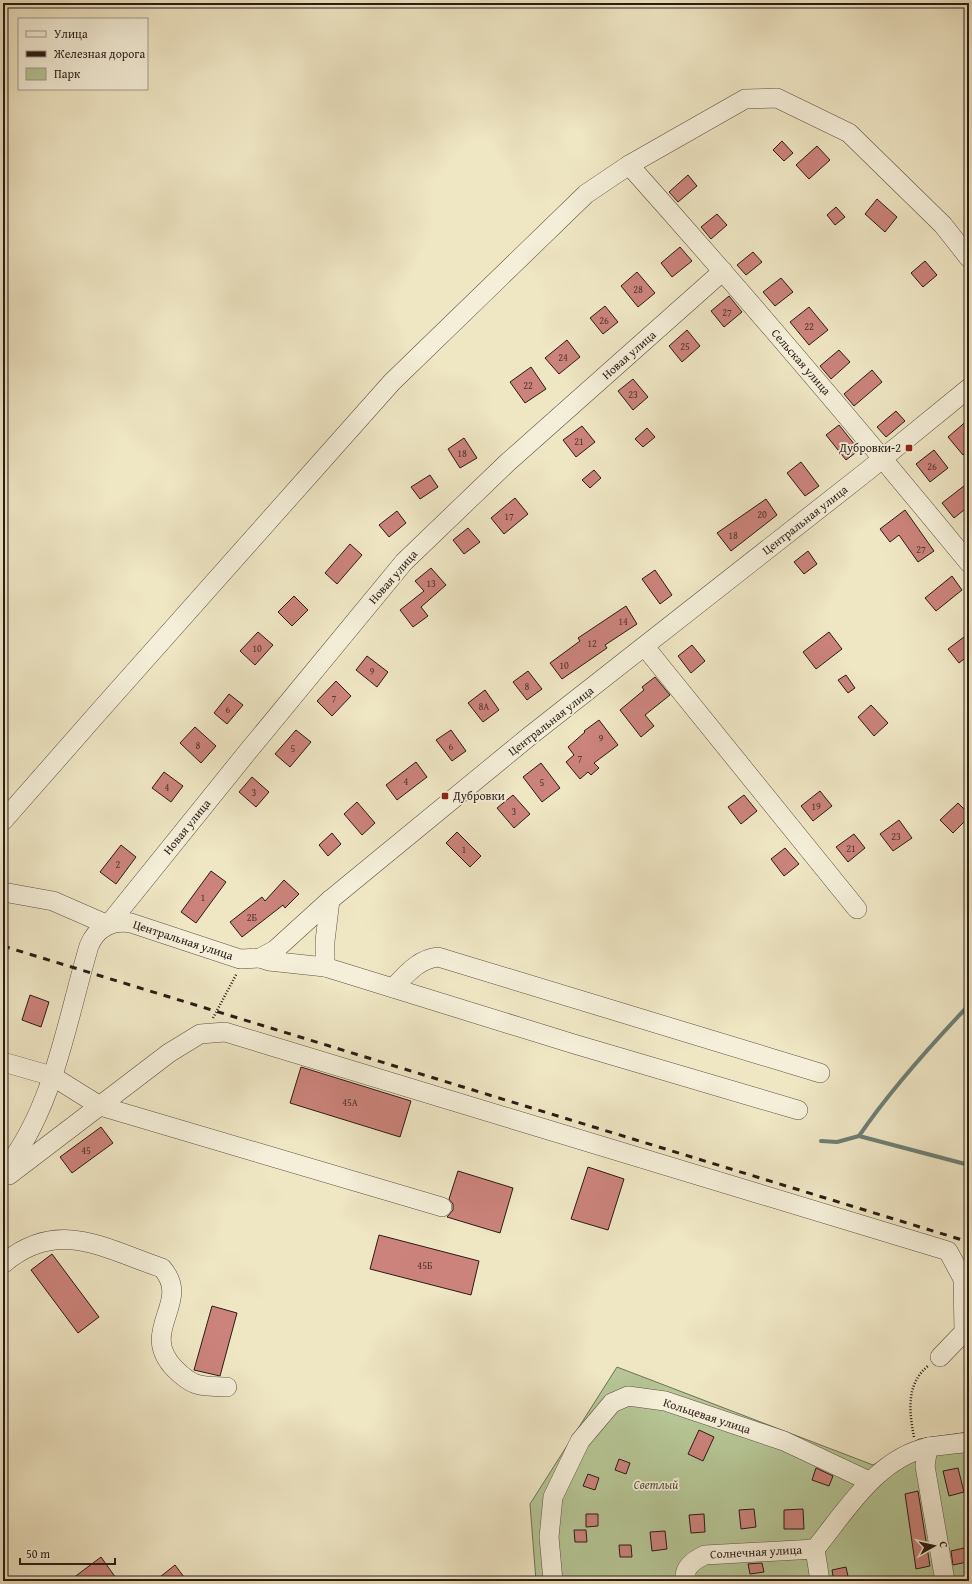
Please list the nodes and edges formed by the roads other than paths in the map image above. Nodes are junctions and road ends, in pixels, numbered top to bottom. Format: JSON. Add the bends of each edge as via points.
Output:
{"nodes":[{"id":1,"x":629,"y":165,"type":"junction"},
{"id":2,"x":969,"y":258,"type":"edge"},
{"id":3,"x":723,"y":271,"type":"junction"},
{"id":4,"x":969,"y":388,"type":"edge"},
{"id":5,"x":884,"y":458,"type":"junction"},
{"id":6,"x":969,"y":563,"type":"edge"},
{"id":7,"x":645,"y":647,"type":"junction"},
{"id":8,"x":3,"y":821,"type":"edge"},
{"id":9,"x":3,"y":892,"type":"edge"},
{"id":10,"x":330,"y":900,"type":"junction"},
{"id":11,"x":857,"y":909,"type":"dead end"},
{"id":12,"x":108,"y":925,"type":"junction"},
{"id":13,"x":257,"y":958,"type":"junction"},
{"id":14,"x":325,"y":967,"type":"junction"},
{"id":15,"x":393,"y":988,"type":"junction"},
{"id":16,"x":3,"y":1062,"type":"edge"},
{"id":17,"x":820,"y":1073,"type":"dead end"},
{"id":18,"x":52,"y":1076,"type":"junction"},
{"id":19,"x":100,"y":1106,"type":"junction"},
{"id":20,"x":798,"y":1110,"type":"dead end"},
{"id":21,"x":3,"y":1172,"type":"edge"},
{"id":22,"x":3,"y":1180,"type":"edge"},
{"id":23,"x":442,"y":1207,"type":"dead end"},
{"id":24,"x":3,"y":1264,"type":"edge"},
{"id":25,"x":940,"y":1357,"type":"road end"},
{"id":26,"x":227,"y":1387,"type":"dead end"},
{"id":27,"x":969,"y":1442,"type":"edge"},
{"id":28,"x":928,"y":1447,"type":"junction"},
{"id":29,"x":869,"y":1481,"type":"junction"},
{"id":30,"x":815,"y":1549,"type":"junction"},
{"id":31,"x":553,"y":1581,"type":"edge"},
{"id":32,"x":685,"y":1581,"type":"edge"},
{"id":33,"x":820,"y":1581,"type":"edge"},
{"id":34,"x":945,"y":1581,"type":"edge"}],
"edges":[{"from":1,"to":2,"type":"street","via":[[745,99],[777,98],[848,133],[943,225]]},
{"from":1,"to":3,"type":"street","name":"Сельская улица"},
{"from":1,"to":8,"type":"street","via":[[586,194],[392,382]]},
{"from":3,"to":5,"type":"street","name":"Сельская улица"},
{"from":3,"to":12,"type":"street","name":"Новая улица","via":[[507,463],[404,562]]},
{"from":4,"to":5,"type":"street","name":"Центральная улица"},
{"from":5,"to":6,"type":"street","name":"Сельская улица"},
{"from":5,"to":7,"type":"street","name":"Центральная улица"},
{"from":7,"to":10,"type":"street","name":"Центральная улица","via":[[531,735]]},
{"from":7,"to":11,"type":"street"},
{"from":9,"to":12,"type":"street","via":[[53,901]]},
{"from":10,"to":13,"type":"street","name":"Центральная улица","via":[[278,948]]},
{"from":10,"to":14,"type":"street"},
{"from":12,"to":13,"type":"street","name":"Центральная улица","via":[[131,923],[235,957]]},
{"from":12,"to":18,"type":"street","name":"Новая улица","via":[[94,936],[89,946]]},
{"from":13,"to":14,"type":"street"},
{"from":14,"to":15,"type":"street"},
{"from":15,"to":17,"type":"street","via":[[417,964],[428,958],[438,957]]},
{"from":15,"to":20,"type":"street"},
{"from":16,"to":18,"type":"street"},
{"from":18,"to":19,"type":"street"},
{"from":18,"to":21,"type":"street","name":"Новая улица","via":[[33,1128]]},
{"from":19,"to":22,"type":"street"},
{"from":19,"to":23,"type":"street"},
{"from":19,"to":25,"type":"street","via":[[169,1053],[200,1034],[226,1032],[948,1251],[963,1279],[964,1332]]},
{"from":24,"to":26,"type":"street","via":[[15,1253],[35,1244],[66,1238],[98,1244],[162,1268],[170,1276],[173,1289],[169,1310],[161,1328],[161,1346],[165,1358],[196,1386]]},
{"from":27,"to":28,"type":"street","name":"Солнечная улица"},
{"from":28,"to":29,"type":"street","name":"Солнечная улица","via":[[901,1459]]},
{"from":28,"to":34,"type":"street","via":[[925,1466]]},
{"from":29,"to":30,"type":"street","name":"Солнечная улица"},
{"from":29,"to":31,"type":"street","name":"Кольцевая улица","via":[[784,1441],[665,1401],[628,1396],[612,1403],[580,1441],[553,1497],[549,1537]]},
{"from":30,"to":32,"type":"street","name":"Солнечная улица","via":[[705,1555],[692,1561],[684,1576]]},
{"from":30,"to":33,"type":"street"}]}
